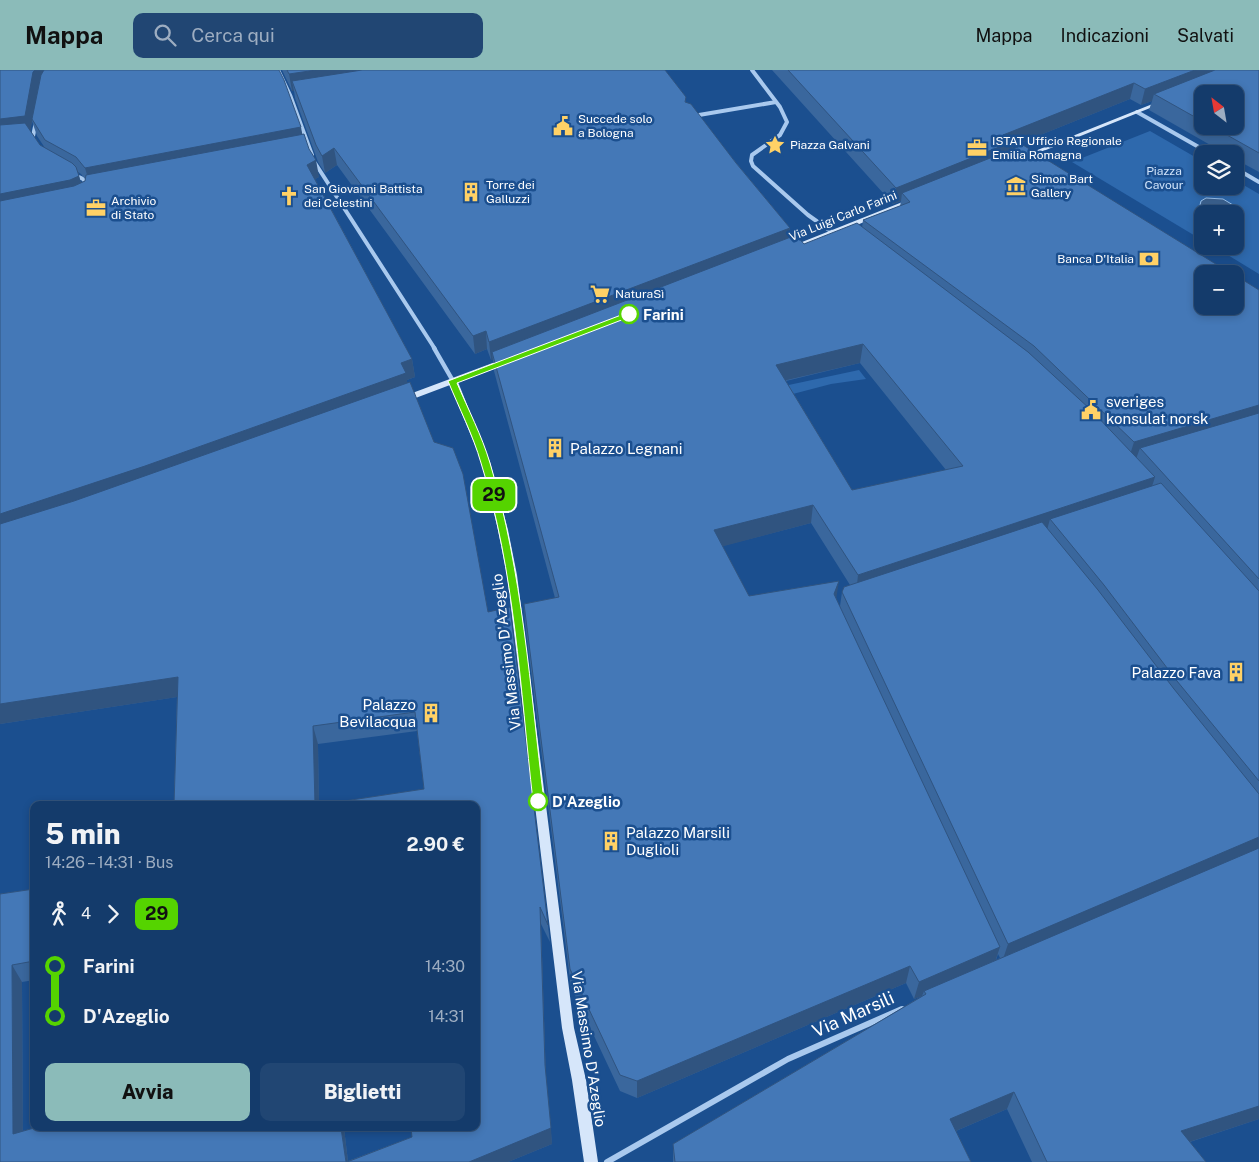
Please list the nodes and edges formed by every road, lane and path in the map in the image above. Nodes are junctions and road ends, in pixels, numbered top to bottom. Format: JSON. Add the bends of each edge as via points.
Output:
{"nodes":[{"id":1,"x":278,"y":70,"type":"edge"},
{"id":2,"x":752,"y":70,"type":"edge"},
{"id":3,"x":298,"y":94,"type":"edge"},
{"id":4,"x":290,"y":95,"type":"junction"},
{"id":5,"x":1172,"y":98,"type":"edge"},
{"id":6,"x":776,"y":102,"type":"junction"},
{"id":7,"x":1137,"y":112,"type":"junction"},
{"id":8,"x":688,"y":117,"type":"edge"},
{"id":9,"x":36,"y":118,"type":"edge"},
{"id":10,"x":33,"y":136,"type":"junction"},
{"id":11,"x":24,"y":137,"type":"edge"},
{"id":12,"x":35,"y":142,"type":"edge"},
{"id":13,"x":1195,"y":145,"type":"edge"},
{"id":14,"x":308,"y":147,"type":"junction"},
{"id":15,"x":299,"y":149,"type":"edge"},
{"id":16,"x":1018,"y":159,"type":"edge"},
{"id":17,"x":67,"y":171,"type":"edge"},
{"id":18,"x":1244,"y":173,"type":"edge"},
{"id":19,"x":1259,"y":182,"type":"edge"},
{"id":20,"x":89,"y":188,"type":"edge"},
{"id":21,"x":916,"y":199,"type":"edge"},
{"id":22,"x":832,"y":232,"type":"junction"},
{"id":23,"x":785,"y":251,"type":"edge"},
{"id":24,"x":512,"y":359,"type":"edge"},
{"id":25,"x":453,"y":381,"type":"junction"},
{"id":26,"x":390,"y":404,"type":"edge"},
{"id":27,"x":911,"y":1005,"type":"edge"},
{"id":28,"x":591,"y":1162,"type":"edge"},
{"id":29,"x":607,"y":1162,"type":"edge"}],
"edges":[{"from":1,"to":4,"type":"street","name":"Via Massimo D'Azeglio"},
{"from":2,"to":6,"type":"street"},
{"from":3,"to":4,"type":"street"},
{"from":4,"to":14,"type":"street","name":"Via Massimo D'Azeglio"},
{"from":5,"to":7,"type":"street"},
{"from":6,"to":8,"type":"street"},
{"from":6,"to":22,"type":"street","via":[[785,115],[785,128],[752,155],[751,161],[766,179]]},
{"from":7,"to":13,"type":"street"},
{"from":7,"to":16,"type":"street","via":[[1033,156]]},
{"from":9,"to":10,"type":"street"},
{"from":10,"to":11,"type":"street"},
{"from":10,"to":12,"type":"street"},
{"from":14,"to":15,"type":"street"},
{"from":14,"to":25,"type":"street","name":"Via Massimo D'Azeglio","via":[[315,164]]},
{"from":17,"to":20,"type":"street","via":[[83,179]]},
{"from":18,"to":19,"type":"street"},
{"from":21,"to":22,"type":"street","name":"Via Luigi Carlo Farini"},
{"from":22,"to":23,"type":"street","name":"Via Luigi Carlo Farini"},
{"from":24,"to":25,"type":"street"},
{"from":25,"to":26,"type":"street"},
{"from":25,"to":28,"type":"street","name":"Via Massimo D'Azeglio","via":[[486,462],[512,575],[568,1028]]},
{"from":27,"to":29,"type":"street","name":"Via Marsili","via":[[788,1059]]}]}
